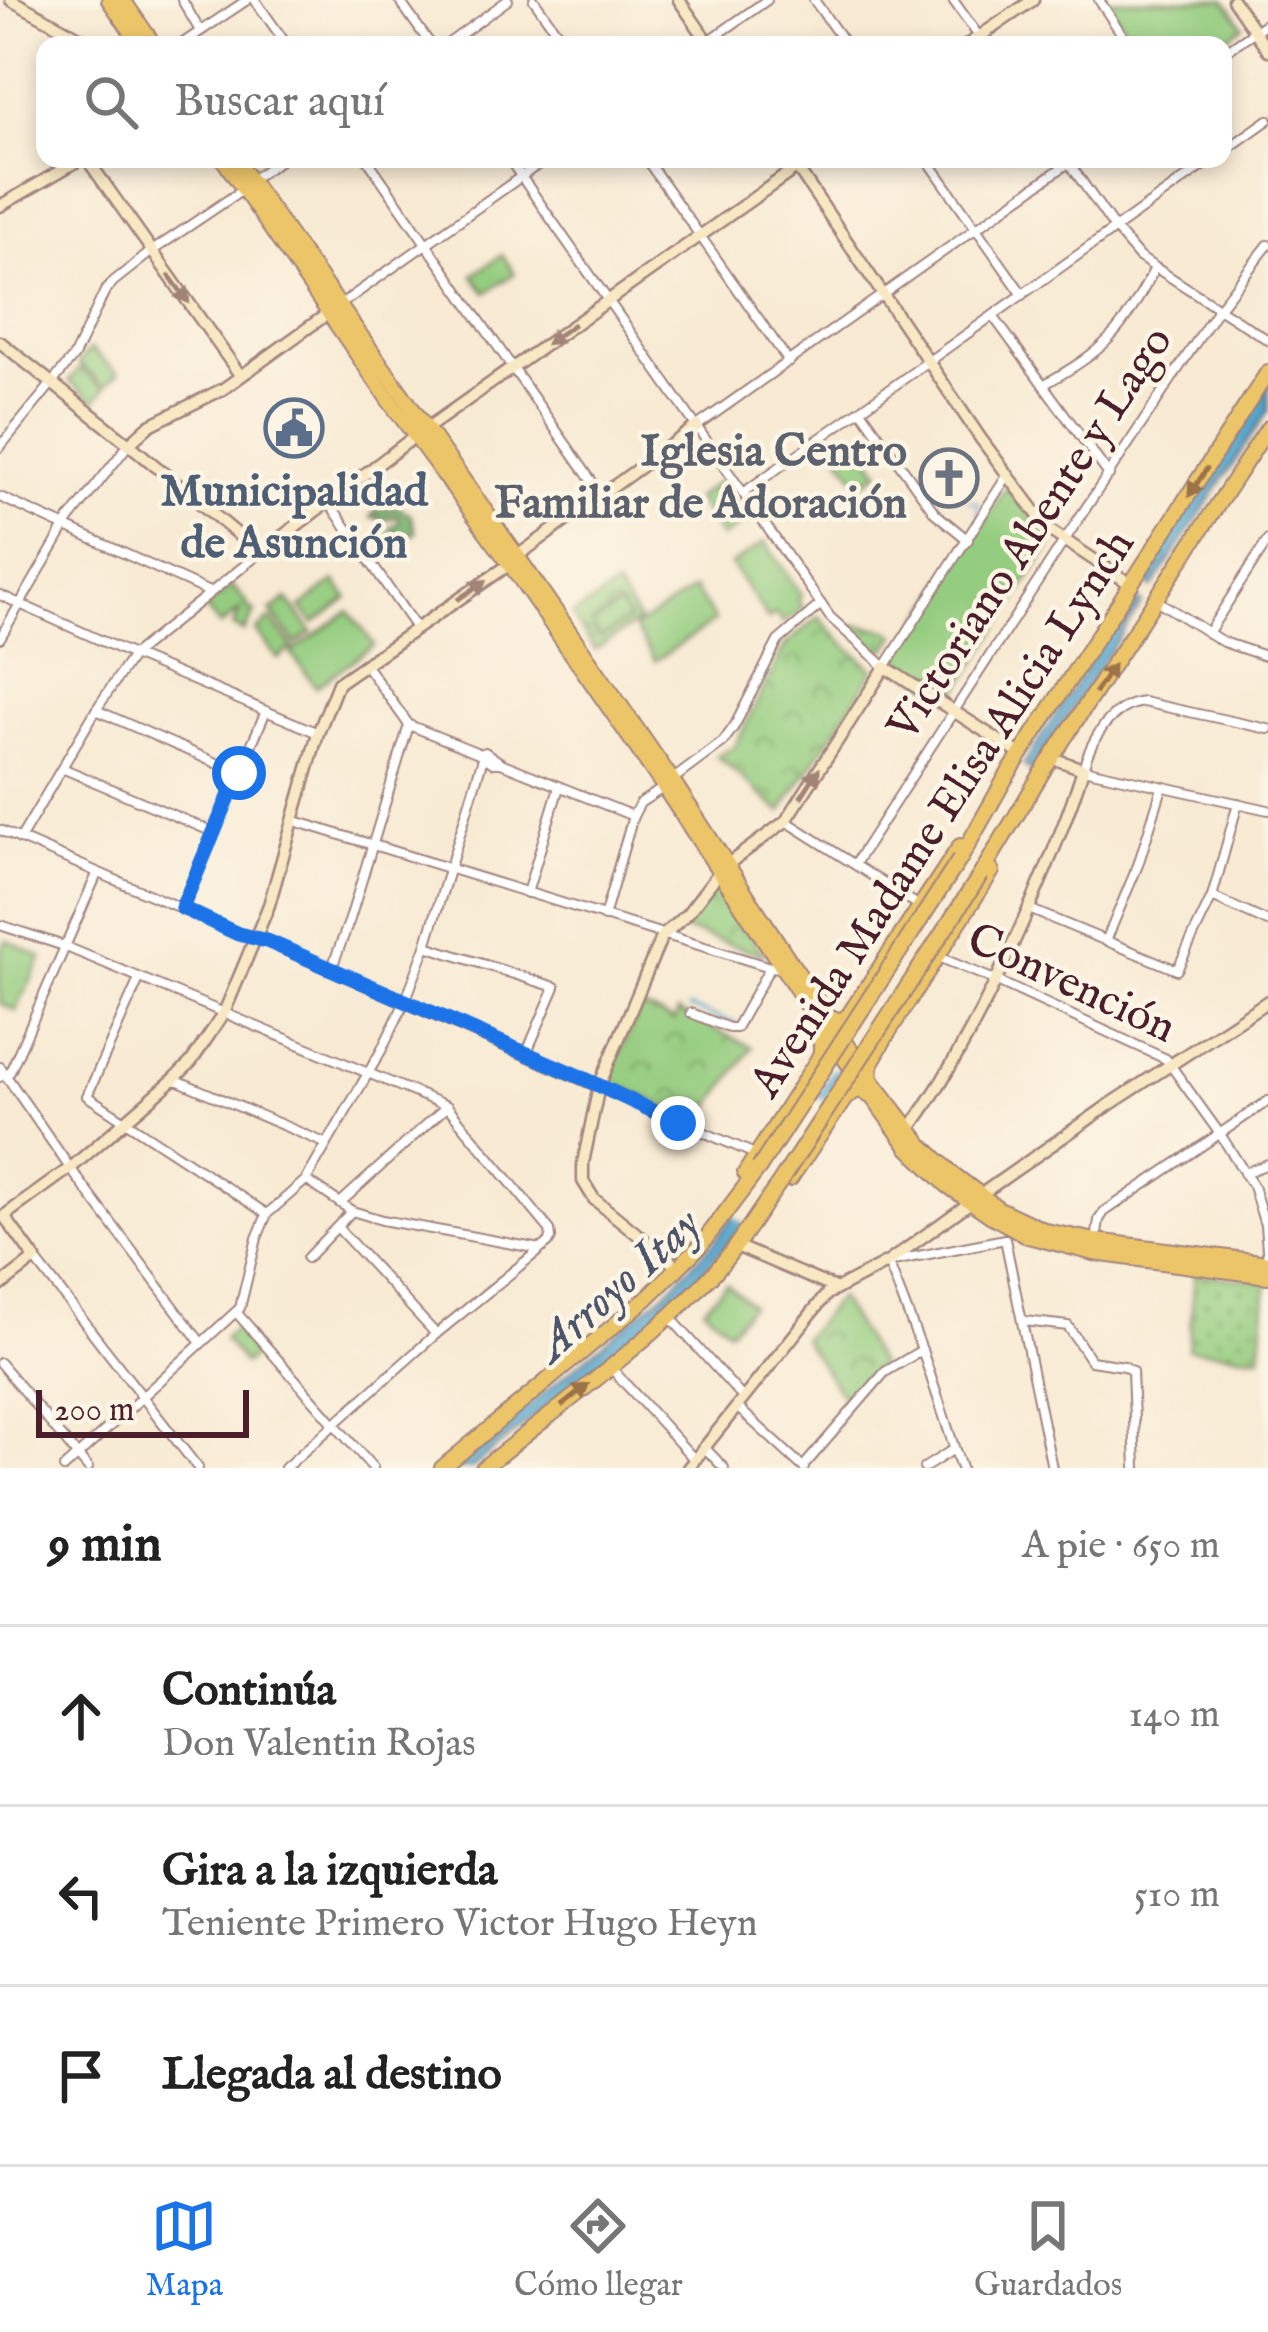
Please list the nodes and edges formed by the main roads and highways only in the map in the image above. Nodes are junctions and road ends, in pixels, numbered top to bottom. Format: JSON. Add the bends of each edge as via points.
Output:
{"nodes":[{"id":1,"x":109,"y":0,"type":"edge"},
{"id":2,"x":123,"y":0,"type":"edge"},
{"id":3,"x":135,"y":36,"type":"edge"},
{"id":4,"x":148,"y":36,"type":"edge"},
{"id":5,"x":233,"y":168,"type":"edge"},
{"id":6,"x":240,"y":168,"type":"edge"},
{"id":7,"x":248,"y":184,"type":"junction"},
{"id":8,"x":1268,"y":373,"type":"edge"},
{"id":9,"x":1268,"y":428,"type":"edge"},
{"id":10,"x":1143,"y":592,"type":"junction"},
{"id":11,"x":1005,"y":778,"type":"junction"},
{"id":12,"x":1013,"y":822,"type":"junction"},
{"id":13,"x":724,"y":868,"type":"junction"},
{"id":14,"x":824,"y":1020,"type":"junction"},
{"id":15,"x":872,"y":1089,"type":"junction"},
{"id":16,"x":758,"y":1161,"type":"junction"},
{"id":17,"x":976,"y":1199,"type":"junction"},
{"id":18,"x":751,"y":1223,"type":"junction"},
{"id":19,"x":1268,"y":1263,"type":"edge"},
{"id":20,"x":1268,"y":1276,"type":"edge"},
{"id":21,"x":442,"y":1468,"type":"edge"},
{"id":22,"x":484,"y":1468,"type":"edge"}],
"edges":[{"from":1,"to":3,"type":"highway"},
{"from":2,"to":4,"type":"highway"},
{"from":5,"to":7,"type":"highway"},
{"from":6,"to":7,"type":"highway"},
{"from":7,"to":13,"type":"highway"},
{"from":8,"to":10,"type":"highway","name":"Avenida Madame Elisa Alicia Lynch","one_way":true},
{"from":9,"to":10,"type":"highway","name":"Avenida Madame Elisa Alicia Lynch"},
{"from":10,"to":11,"type":"highway","name":"Avenida Madame Elisa Alicia Lynch"},
{"from":12,"to":10,"type":"highway","name":"Avenida Madame Elisa Alicia Lynch","one_way":true},
{"from":11,"to":14,"type":"highway","via":[[848,1016]]},
{"from":11,"to":16,"type":"highway","name":"Avenida Madame Elisa Alicia Lynch","bridge":true,"via":[[960,860]]},
{"from":12,"to":15,"type":"highway","via":[[995,866],[872,1061]]},
{"from":12,"to":18,"type":"highway","name":"Avenida Madame Elisa Alicia Lynch","bridge":true},
{"from":13,"to":14,"type":"highway"},
{"from":13,"to":14,"type":"highway","via":[[776,968]]},
{"from":14,"to":15,"type":"highway"},
{"from":14,"to":16,"type":"highway","via":[[821,1053]]},
{"from":15,"to":17,"type":"highway"},
{"from":15,"to":17,"type":"highway","via":[[909,1148],[947,1185]]},
{"from":15,"to":18,"type":"highway","via":[[846,1097]]},
{"from":16,"to":21,"type":"highway","name":"Avenida Madame Elisa Alicia Lynch","via":[[680,1268]]},
{"from":17,"to":19,"type":"highway","via":[[1029,1226],[1096,1241]]},
{"from":17,"to":20,"type":"highway","via":[[1009,1233]]},
{"from":22,"to":18,"type":"highway","name":"Avenida Madame Elisa Alicia Lynch","one_way":true,"via":[[670,1316]]}]}
